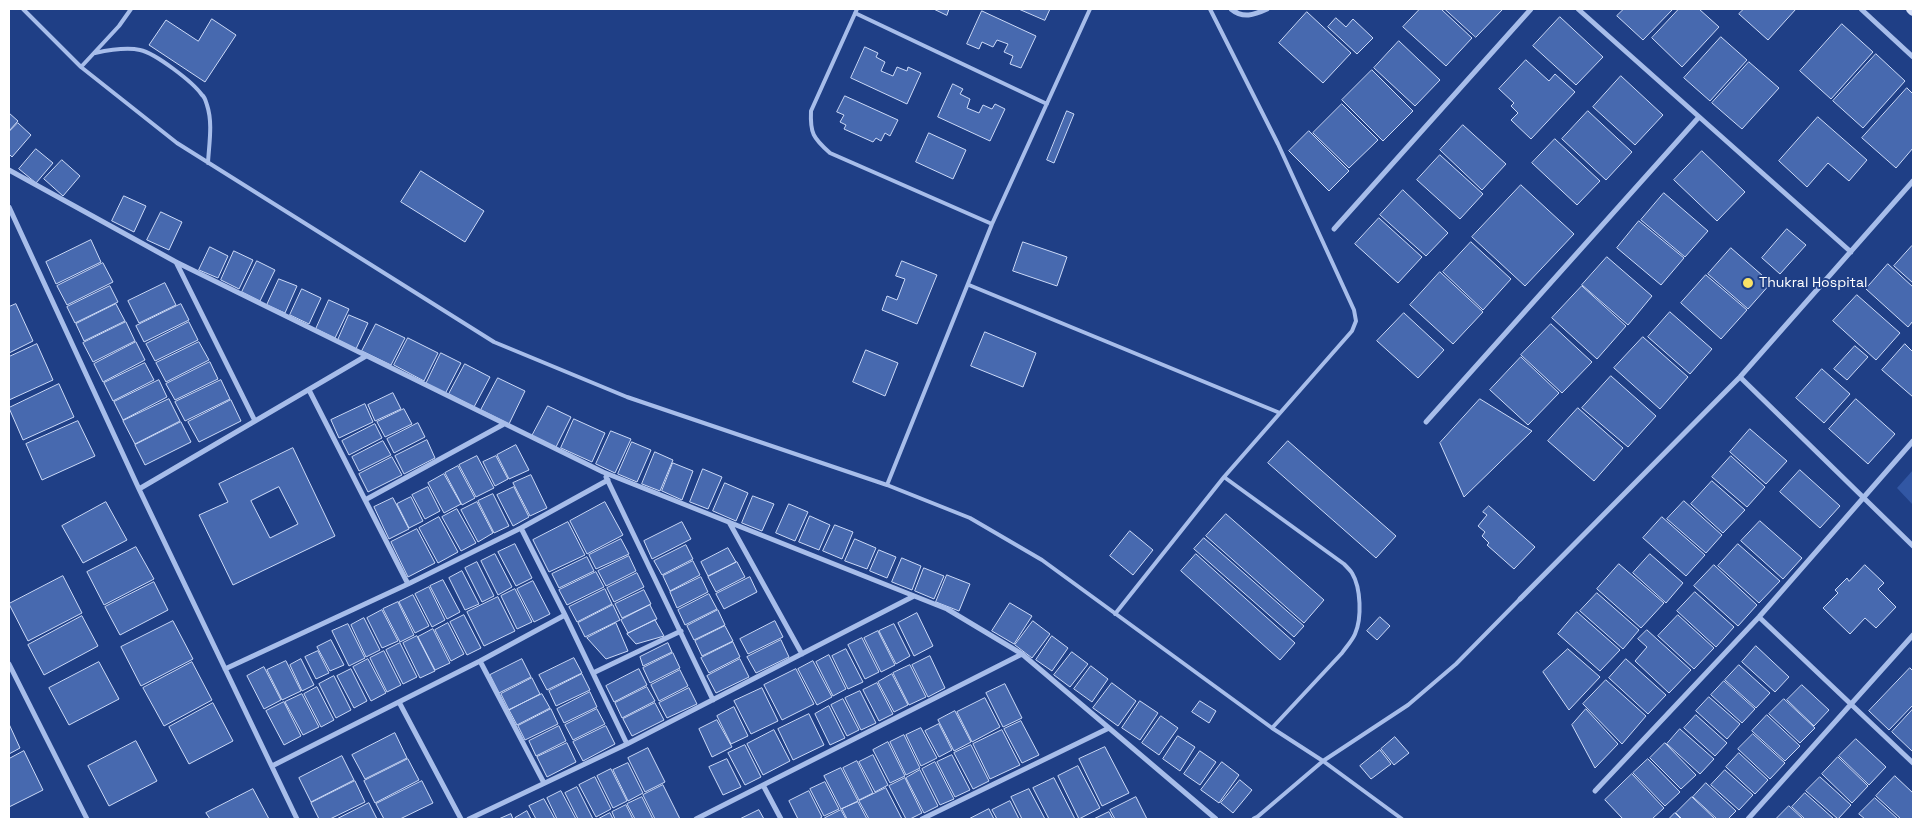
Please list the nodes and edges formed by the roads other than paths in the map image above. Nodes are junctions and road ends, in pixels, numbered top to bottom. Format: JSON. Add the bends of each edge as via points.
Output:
{"nodes":[{"id":1,"x":23,"y":9,"type":"edge"},
{"id":2,"x":131,"y":9,"type":"edge"},
{"id":3,"x":1090,"y":9,"type":"edge"},
{"id":4,"x":1210,"y":9,"type":"edge"},
{"id":5,"x":1231,"y":9,"type":"edge"},
{"id":6,"x":1268,"y":9,"type":"edge"},
{"id":7,"x":1531,"y":9,"type":"edge"},
{"id":8,"x":1578,"y":9,"type":"edge"},
{"id":9,"x":1861,"y":9,"type":"edge"},
{"id":10,"x":856,"y":11,"type":"edge"},
{"id":11,"x":95,"y":53,"type":"junction"},
{"id":12,"x":1913,"y":57,"type":"edge"},
{"id":13,"x":81,"y":67,"type":"junction"},
{"id":14,"x":1047,"y":104,"type":"junction"},
{"id":15,"x":1699,"y":117,"type":"junction"},
{"id":16,"x":208,"y":162,"type":"junction"},
{"id":17,"x":9,"y":170,"type":"edge"},
{"id":18,"x":1913,"y":181,"type":"edge"},
{"id":19,"x":9,"y":207,"type":"edge"},
{"id":20,"x":992,"y":224,"type":"junction"},
{"id":21,"x":1334,"y":229,"type":"dead end"},
{"id":22,"x":1851,"y":252,"type":"junction"},
{"id":23,"x":176,"y":262,"type":"junction"},
{"id":24,"x":970,"y":284,"type":"junction"},
{"id":25,"x":366,"y":356,"type":"junction"},
{"id":26,"x":1740,"y":377,"type":"junction"},
{"id":27,"x":309,"y":390,"type":"junction"},
{"id":28,"x":1280,"y":413,"type":"junction"},
{"id":29,"x":255,"y":421,"type":"junction"},
{"id":30,"x":1426,"y":422,"type":"dead end"},
{"id":31,"x":504,"y":424,"type":"junction"},
{"id":32,"x":1913,"y":441,"type":"edge"},
{"id":33,"x":603,"y":472,"type":"junction"},
{"id":34,"x":1224,"y":477,"type":"junction"},
{"id":35,"x":608,"y":480,"type":"junction"},
{"id":36,"x":888,"y":485,"type":"junction"},
{"id":37,"x":139,"y":488,"type":"junction"},
{"id":38,"x":1863,"y":497,"type":"junction"},
{"id":39,"x":364,"y":500,"type":"junction"},
{"id":40,"x":729,"y":522,"type":"junction"},
{"id":41,"x":521,"y":528,"type":"junction"},
{"id":42,"x":1913,"y":546,"type":"edge"},
{"id":43,"x":408,"y":584,"type":"junction"},
{"id":44,"x":914,"y":596,"type":"junction"},
{"id":45,"x":1520,"y":600,"type":"joint"},
{"id":46,"x":1115,"y":614,"type":"junction"},
{"id":47,"x":566,"y":615,"type":"junction"},
{"id":48,"x":1759,"y":617,"type":"junction"},
{"id":49,"x":681,"y":632,"type":"junction"},
{"id":50,"x":1913,"y":635,"type":"edge"},
{"id":51,"x":802,"y":654,"type":"junction"},
{"id":52,"x":1022,"y":654,"type":"junction"},
{"id":53,"x":480,"y":661,"type":"junction"},
{"id":54,"x":9,"y":664,"type":"edge"},
{"id":55,"x":225,"y":669,"type":"junction"},
{"id":56,"x":593,"y":673,"type":"junction"},
{"id":57,"x":713,"y":700,"type":"junction"},
{"id":58,"x":399,"y":702,"type":"junction"},
{"id":59,"x":1852,"y":705,"type":"junction"},
{"id":60,"x":1109,"y":728,"type":"junction"},
{"id":61,"x":1272,"y":728,"type":"junction"},
{"id":62,"x":627,"y":744,"type":"junction"},
{"id":63,"x":1323,"y":761,"type":"junction"},
{"id":64,"x":1913,"y":763,"type":"edge"},
{"id":65,"x":272,"y":766,"type":"junction"},
{"id":66,"x":544,"y":783,"type":"junction"},
{"id":67,"x":763,"y":785,"type":"junction"},
{"id":68,"x":1595,"y":791,"type":"dead end"},
{"id":69,"x":87,"y":819,"type":"edge"},
{"id":70,"x":297,"y":819,"type":"edge"},
{"id":71,"x":461,"y":819,"type":"edge"},
{"id":72,"x":469,"y":819,"type":"edge"},
{"id":73,"x":696,"y":819,"type":"edge"},
{"id":74,"x":781,"y":819,"type":"edge"},
{"id":75,"x":922,"y":819,"type":"edge"},
{"id":76,"x":1216,"y":819,"type":"edge"},
{"id":77,"x":1255,"y":819,"type":"edge"},
{"id":78,"x":1402,"y":819,"type":"edge"},
{"id":79,"x":1748,"y":819,"type":"edge"}],
"edges":[{"from":1,"to":13,"type":"lane"},
{"from":2,"to":11,"type":"lane"},
{"from":3,"to":14,"type":"lane"},
{"from":4,"to":28,"type":"lane","via":[[1278,144],[1354,310],[1356,321],[1352,331]]},
{"from":5,"to":6,"type":"street","via":[[1244,16]]},
{"from":7,"to":21,"type":"street"},
{"from":8,"to":15,"type":"street"},
{"from":9,"to":12,"type":"street"},
{"from":10,"to":14,"type":"lane"},
{"from":10,"to":20,"type":"lane","via":[[811,110],[810,127],[818,142],[830,153]]},
{"from":11,"to":13,"type":"lane"},
{"from":11,"to":16,"type":"lane","via":[[122,49],[143,51],[174,70],[196,89],[208,107]]},
{"from":13,"to":16,"type":"lane","via":[[177,143]]},
{"from":14,"to":20,"type":"lane"},
{"from":15,"to":22,"type":"street"},
{"from":15,"to":30,"type":"street"},
{"from":16,"to":36,"type":"lane","via":[[494,342],[627,396]]},
{"from":17,"to":23,"type":"street"},
{"from":18,"to":22,"type":"street"},
{"from":19,"to":37,"type":"street"},
{"from":20,"to":24,"type":"lane"},
{"from":22,"to":26,"type":"street"},
{"from":23,"to":25,"type":"street"},
{"from":23,"to":29,"type":"street"},
{"from":24,"to":28,"type":"lane"},
{"from":24,"to":36,"type":"lane"},
{"from":25,"to":27,"type":"street"},
{"from":25,"to":31,"type":"street"},
{"from":26,"to":38,"type":"street"},
{"from":26,"to":45,"type":"street"},
{"from":27,"to":29,"type":"street"},
{"from":27,"to":39,"type":"street"},
{"from":28,"to":34,"type":"lane"},
{"from":29,"to":37,"type":"street"},
{"from":31,"to":33,"type":"street"},
{"from":31,"to":39,"type":"street"},
{"from":32,"to":38,"type":"street"},
{"from":33,"to":35,"type":"street"},
{"from":33,"to":40,"type":"street"},
{"from":34,"to":46,"type":"lane"},
{"from":34,"to":61,"type":"lane","via":[[1344,564],[1352,572],[1357,590],[1359,614],[1350,642]]},
{"from":35,"to":41,"type":"street"},
{"from":35,"to":49,"type":"street"},
{"from":36,"to":46,"type":"lane","via":[[970,518],[1042,560]]},
{"from":37,"to":55,"type":"street"},
{"from":38,"to":42,"type":"street"},
{"from":38,"to":48,"type":"street"},
{"from":39,"to":43,"type":"street"},
{"from":40,"to":44,"type":"street"},
{"from":40,"to":51,"type":"street"},
{"from":41,"to":43,"type":"street"},
{"from":41,"to":47,"type":"street"},
{"from":43,"to":55,"type":"street"},
{"from":44,"to":51,"type":"street"},
{"from":44,"to":52,"type":"street","via":[[947,609]]},
{"from":45,"to":63,"type":"lane","via":[[1456,664],[1408,705]]},
{"from":46,"to":61,"type":"lane"},
{"from":47,"to":53,"type":"street"},
{"from":47,"to":56,"type":"street"},
{"from":48,"to":59,"type":"street"},
{"from":48,"to":68,"type":"street"},
{"from":49,"to":56,"type":"street"},
{"from":49,"to":57,"type":"street"},
{"from":50,"to":59,"type":"street"},
{"from":51,"to":57,"type":"street"},
{"from":52,"to":60,"type":"street"},
{"from":52,"to":67,"type":"street"},
{"from":53,"to":58,"type":"street"},
{"from":53,"to":66,"type":"street"},
{"from":54,"to":69,"type":"street"},
{"from":55,"to":65,"type":"street"},
{"from":56,"to":62,"type":"street"},
{"from":57,"to":62,"type":"street"},
{"from":58,"to":65,"type":"street"},
{"from":58,"to":71,"type":"street"},
{"from":59,"to":64,"type":"street"},
{"from":59,"to":79,"type":"street"},
{"from":60,"to":75,"type":"street"},
{"from":60,"to":76,"type":"street"},
{"from":61,"to":63,"type":"lane"},
{"from":62,"to":66,"type":"street"},
{"from":63,"to":77,"type":"lane"},
{"from":63,"to":78,"type":"lane"},
{"from":65,"to":70,"type":"street"},
{"from":66,"to":72,"type":"street"},
{"from":67,"to":73,"type":"street"},
{"from":67,"to":74,"type":"street"}]}
